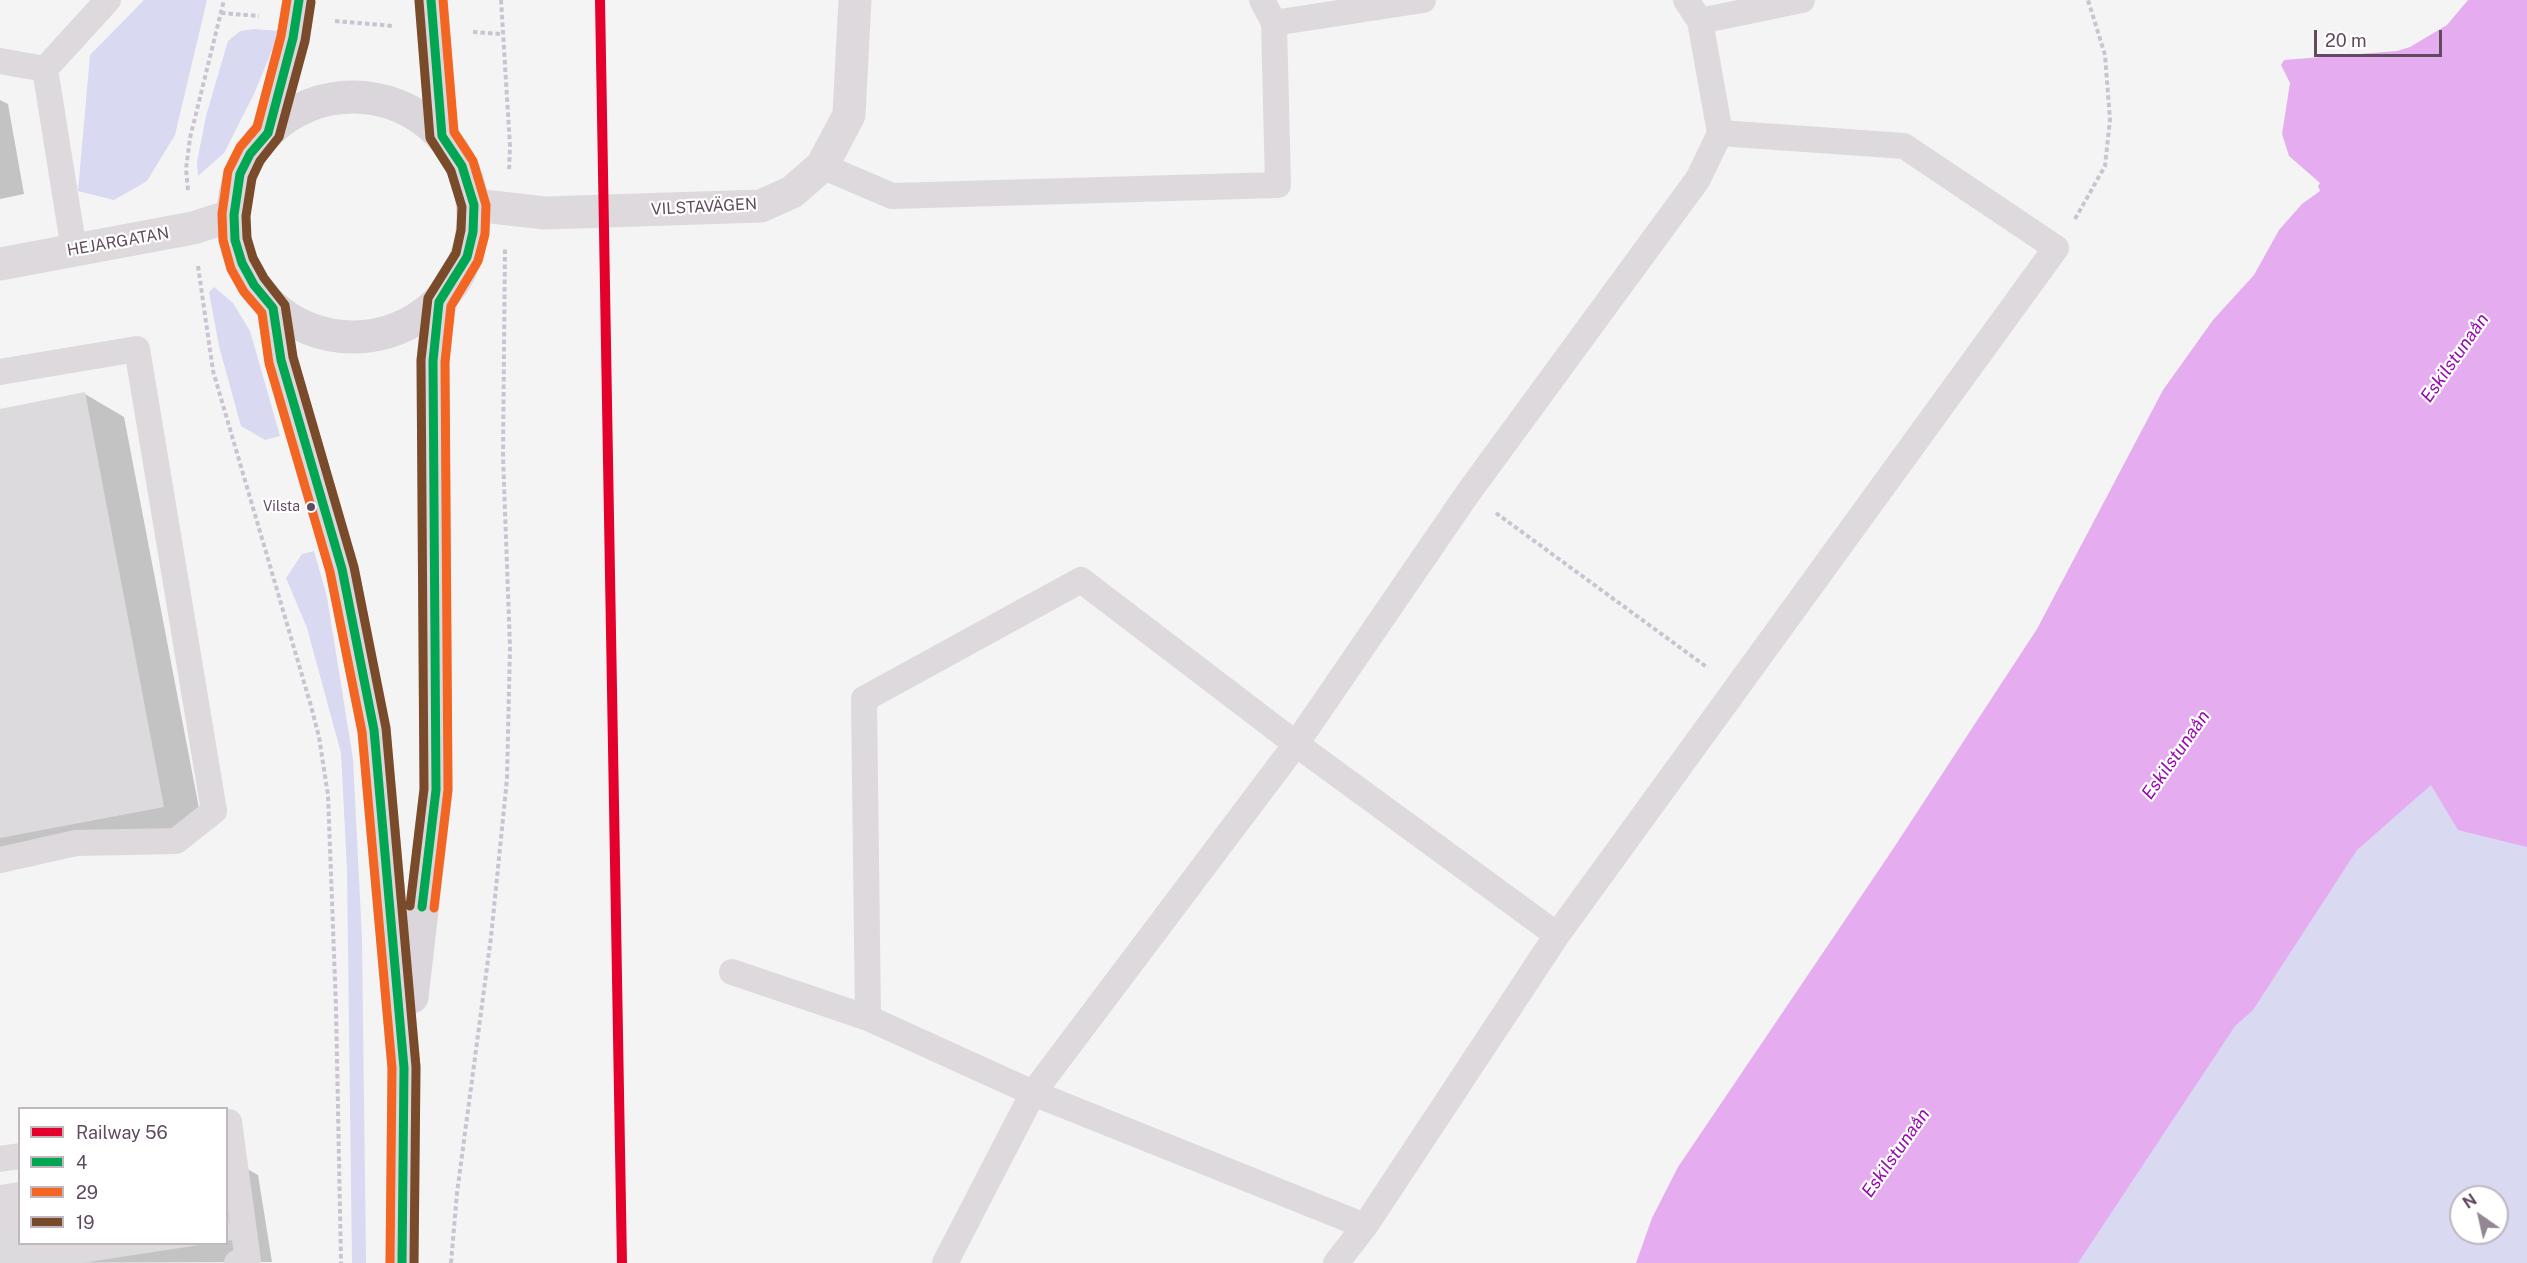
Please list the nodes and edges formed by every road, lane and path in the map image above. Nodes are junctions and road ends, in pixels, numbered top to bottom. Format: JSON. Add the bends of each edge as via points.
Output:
{"nodes":[{"id":1,"x":108,"y":0,"type":"edge"},
{"id":2,"x":224,"y":0,"type":"edge"},
{"id":3,"x":501,"y":0,"type":"edge"},
{"id":4,"x":855,"y":0,"type":"edge"},
{"id":5,"x":1262,"y":0,"type":"edge"},
{"id":6,"x":1423,"y":0,"type":"edge"},
{"id":7,"x":1802,"y":0,"type":"edge"},
{"id":8,"x":2088,"y":0,"type":"edge"},
{"id":9,"x":297,"y":9,"type":"edge"},
{"id":10,"x":1693,"y":11,"type":"edge"},
{"id":11,"x":432,"y":14,"type":"edge"},
{"id":12,"x":1274,"y":23,"type":"junction"},
{"id":13,"x":0,"y":61,"type":"edge"},
{"id":14,"x":45,"y":69,"type":"junction"},
{"id":15,"x":268,"y":133,"type":"junction"},
{"id":16,"x":1719,"y":133,"type":"junction"},
{"id":17,"x":442,"y":136,"type":"junction"},
{"id":18,"x":822,"y":166,"type":"junction"},
{"id":19,"x":474,"y":205,"type":"junction"},
{"id":20,"x":507,"y":208,"type":"junction"},
{"id":21,"x":234,"y":214,"type":"junction"},
{"id":22,"x":193,"y":228,"type":"junction"},
{"id":23,"x":2056,"y":248,"type":"junction"},
{"id":24,"x":74,"y":250,"type":"junction"},
{"id":25,"x":0,"y":264,"type":"edge"},
{"id":26,"x":439,"y":302,"type":"junction"},
{"id":27,"x":273,"y":308,"type":"junction"},
{"id":28,"x":0,"y":372,"type":"edge"},
{"id":29,"x":1468,"y":493,"type":"junction"},
{"id":30,"x":1736,"y":688,"type":"junction"},
{"id":31,"x":1296,"y":744,"type":"junction"},
{"id":32,"x":0,"y":860,"type":"edge"},
{"id":33,"x":1557,"y":935,"type":"junction"},
{"id":34,"x":732,"y":972,"type":"dead end"},
{"id":35,"x":868,"y":1018,"type":"junction"},
{"id":36,"x":404,"y":1068,"type":"junction"},
{"id":37,"x":1033,"y":1093,"type":"junction"},
{"id":38,"x":228,"y":1122,"type":"edge"},
{"id":39,"x":18,"y":1156,"type":"edge"},
{"id":40,"x":0,"y":1159,"type":"edge"},
{"id":41,"x":1365,"y":1226,"type":"junction"},
{"id":42,"x":245,"y":1262,"type":"edge"},
{"id":43,"x":341,"y":1263,"type":"edge"},
{"id":44,"x":402,"y":1263,"type":"edge"},
{"id":45,"x":451,"y":1263,"type":"edge"},
{"id":46,"x":945,"y":1263,"type":"edge"},
{"id":47,"x":1336,"y":1263,"type":"edge"}],
"edges":[{"from":1,"to":14,"type":"lane"},
{"from":2,"to":22,"type":"path","via":[[189,138],[186,170]]},
{"from":3,"to":20,"type":"path","via":[[510,146]]},
{"from":4,"to":18,"type":"street","name":"VILSTAVÄGEN","via":[[849,115]]},
{"from":5,"to":12,"type":"lane"},
{"from":6,"to":12,"type":"lane"},
{"from":7,"to":10,"type":"lane"},
{"from":8,"to":23,"type":"path","via":[[2105,55],[2110,120],[2105,166]]},
{"from":9,"to":11,"type":"path"},
{"from":9,"to":15,"type":"main road"},
{"from":10,"to":16,"type":"lane"},
{"from":11,"to":17,"type":"main road"},
{"from":12,"to":18,"type":"lane","via":[[1278,185],[892,196]]},
{"from":13,"to":14,"type":"lane"},
{"from":14,"to":24,"type":"lane"},
{"from":15,"to":17,"type":"main road","via":[[301,108],[345,96],[368,97],[406,108]]},
{"from":15,"to":21,"type":"main road","via":[[250,154],[240,174]]},
{"from":16,"to":23,"type":"lane","via":[[1904,146]]},
{"from":16,"to":29,"type":"lane","via":[[1698,179]]},
{"from":17,"to":19,"type":"main road","via":[[462,166]]},
{"from":18,"to":20,"type":"street","name":"VILSTAVÄGEN","via":[[792,192],[760,206],[545,213]]},
{"from":19,"to":20,"type":"street","name":"VILSTAVÄGEN"},
{"from":19,"to":26,"type":"main road","via":[[467,257]]},
{"from":20,"to":45,"type":"path","via":[[503,456],[510,647],[507,779]]},
{"from":21,"to":22,"type":"street","name":"HEJARGATAN"},
{"from":21,"to":27,"type":"main road","via":[[235,240],[242,263]]},
{"from":22,"to":24,"type":"street","name":"HEJARGATAN"},
{"from":22,"to":43,"type":"path","via":[[213,370],[311,706],[328,795]]},
{"from":23,"to":30,"type":"lane"},
{"from":24,"to":25,"type":"street","name":"HEJARGATAN"},
{"from":26,"to":27,"type":"main road","via":[[408,324],[360,337],[314,332]]},
{"from":26,"to":36,"type":"main road","via":[[433,361],[436,790]]},
{"from":27,"to":36,"type":"main road","via":[[281,360],[342,569],[374,730]]},
{"from":28,"to":32,"type":"lane","via":[[137,349],[214,811],[176,842],[76,843]]},
{"from":29,"to":30,"type":"path"},
{"from":29,"to":31,"type":"lane"},
{"from":30,"to":33,"type":"lane"},
{"from":31,"to":33,"type":"lane"},
{"from":31,"to":35,"type":"lane","via":[[1081,580],[864,699]]},
{"from":31,"to":37,"type":"lane"},
{"from":33,"to":41,"type":"lane"},
{"from":34,"to":35,"type":"lane"},
{"from":35,"to":37,"type":"lane"},
{"from":36,"to":44,"type":"main road"},
{"from":37,"to":41,"type":"lane"},
{"from":37,"to":46,"type":"lane"},
{"from":38,"to":42,"type":"lane"},
{"from":39,"to":40,"type":"lane"},
{"from":41,"to":47,"type":"lane"}]}
